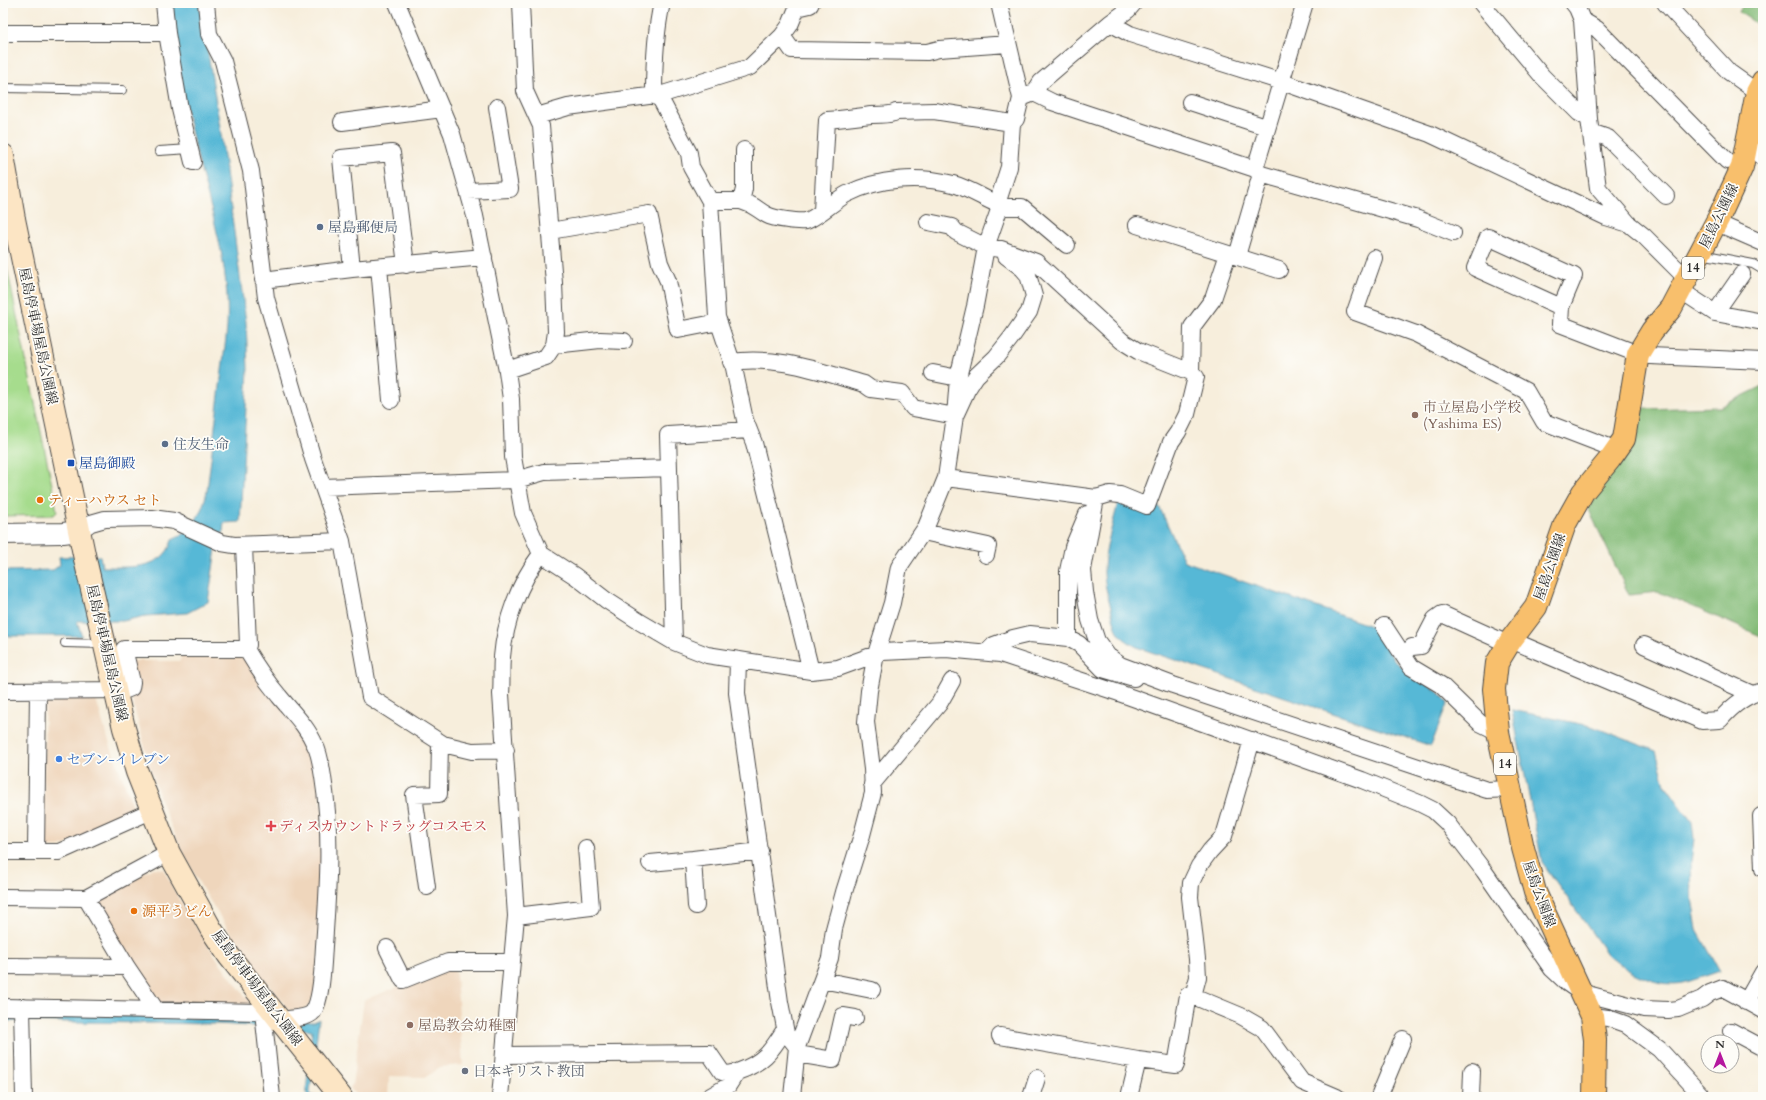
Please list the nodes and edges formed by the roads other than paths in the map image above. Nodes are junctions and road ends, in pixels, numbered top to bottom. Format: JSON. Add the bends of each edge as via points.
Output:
{"nodes":[{"id":1,"x":164,"y":3,"type":"edge"},
{"id":2,"x":206,"y":3,"type":"edge"},
{"id":3,"x":397,"y":3,"type":"edge"},
{"id":4,"x":521,"y":3,"type":"edge"},
{"id":5,"x":662,"y":3,"type":"edge"},
{"id":6,"x":810,"y":3,"type":"edge"},
{"id":7,"x":999,"y":3,"type":"edge"},
{"id":8,"x":1305,"y":3,"type":"edge"},
{"id":9,"x":1481,"y":3,"type":"edge"},
{"id":10,"x":1574,"y":3,"type":"edge"},
{"id":11,"x":1665,"y":3,"type":"edge"},
{"id":12,"x":1130,"y":5,"type":"edge"},
{"id":13,"x":1582,"y":20,"type":"junction"},
{"id":14,"x":1110,"y":23,"type":"junction"},
{"id":15,"x":3,"y":33,"type":"edge"},
{"id":16,"x":167,"y":33,"type":"junction"},
{"id":17,"x":782,"y":36,"type":"junction"},
{"id":18,"x":1008,"y":44,"type":"junction"},
{"id":19,"x":1282,"y":82,"type":"junction"},
{"id":20,"x":1760,"y":87,"type":"edge"},
{"id":21,"x":3,"y":88,"type":"edge"},
{"id":22,"x":122,"y":90,"type":"dead end"},
{"id":23,"x":654,"y":95,"type":"junction"},
{"id":24,"x":1028,"y":95,"type":"junction"},
{"id":25,"x":1190,"y":102,"type":"dead end"},
{"id":26,"x":497,"y":108,"type":"dead end"},
{"id":27,"x":442,"y":109,"type":"junction"},
{"id":28,"x":537,"y":116,"type":"junction"},
{"id":29,"x":342,"y":122,"type":"dead end"},
{"id":30,"x":1012,"y":123,"type":"junction"},
{"id":31,"x":1590,"y":126,"type":"junction"},
{"id":32,"x":1266,"y":127,"type":"junction"},
{"id":33,"x":744,"y":150,"type":"dead end"},
{"id":34,"x":159,"y":151,"type":"dead end"},
{"id":35,"x":1755,"y":151,"type":"edge"},
{"id":36,"x":3,"y":155,"type":"edge"},
{"id":37,"x":191,"y":156,"type":"joint"},
{"id":38,"x":1727,"y":161,"type":"dead end"},
{"id":39,"x":1258,"y":171,"type":"junction"},
{"id":40,"x":468,"y":191,"type":"junction"},
{"id":41,"x":1666,"y":196,"type":"dead end"},
{"id":42,"x":710,"y":201,"type":"junction"},
{"id":43,"x":741,"y":201,"type":"junction"},
{"id":44,"x":999,"y":206,"type":"junction"},
{"id":45,"x":822,"y":211,"type":"junction"},
{"id":46,"x":928,"y":222,"type":"dead end"},
{"id":47,"x":1717,"y":223,"type":"junction"},
{"id":48,"x":1629,"y":224,"type":"junction"},
{"id":49,"x":1137,"y":225,"type":"dead end"},
{"id":50,"x":550,"y":231,"type":"junction"},
{"id":51,"x":1454,"y":233,"type":"dead end"},
{"id":52,"x":1763,"y":242,"type":"edge"},
{"id":53,"x":1067,"y":245,"type":"dead end"},
{"id":54,"x":988,"y":247,"type":"junction"},
{"id":55,"x":1700,"y":254,"type":"junction"},
{"id":56,"x":1232,"y":255,"type":"junction"},
{"id":57,"x":484,"y":257,"type":"junction"},
{"id":58,"x":1374,"y":258,"type":"dead end"},
{"id":59,"x":406,"y":265,"type":"junction"},
{"id":60,"x":379,"y":267,"type":"junction"},
{"id":61,"x":352,"y":269,"type":"junction"},
{"id":62,"x":1279,"y":270,"type":"dead end"},
{"id":63,"x":1763,"y":270,"type":"edge"},
{"id":64,"x":1742,"y":274,"type":"dead end"},
{"id":65,"x":263,"y":280,"type":"junction"},
{"id":66,"x":1683,"y":285,"type":"junction"},
{"id":67,"x":1561,"y":307,"type":"junction"},
{"id":68,"x":1715,"y":313,"type":"junction"},
{"id":69,"x":719,"y":322,"type":"junction"},
{"id":70,"x":1763,"y":322,"type":"edge"},
{"id":71,"x":624,"y":341,"type":"dead end"},
{"id":72,"x":554,"y":345,"type":"junction"},
{"id":73,"x":1638,"y":354,"type":"junction"},
{"id":74,"x":1763,"y":361,"type":"edge"},
{"id":75,"x":732,"y":362,"type":"junction"},
{"id":76,"x":507,"y":370,"type":"junction"},
{"id":77,"x":1191,"y":372,"type":"junction"},
{"id":78,"x":933,"y":373,"type":"dead end"},
{"id":79,"x":958,"y":378,"type":"junction"},
{"id":80,"x":391,"y":400,"type":"dead end"},
{"id":81,"x":955,"y":416,"type":"junction"},
{"id":82,"x":749,"y":430,"type":"junction"},
{"id":83,"x":1616,"y":450,"type":"junction"},
{"id":84,"x":669,"y":468,"type":"junction"},
{"id":85,"x":946,"y":478,"type":"junction"},
{"id":86,"x":516,"y":480,"type":"junction"},
{"id":87,"x":323,"y":487,"type":"junction"},
{"id":88,"x":1096,"y":498,"type":"junction"},
{"id":89,"x":79,"y":531,"type":"junction"},
{"id":90,"x":923,"y":532,"type":"junction"},
{"id":91,"x":3,"y":534,"type":"edge"},
{"id":92,"x":342,"y":541,"type":"junction"},
{"id":93,"x":244,"y":545,"type":"junction"},
{"id":94,"x":541,"y":554,"type":"junction"},
{"id":95,"x":986,"y":555,"type":"dead end"},
{"id":96,"x":1384,"y":626,"type":"dead end"},
{"id":97,"x":101,"y":634,"type":"junction"},
{"id":98,"x":1068,"y":638,"type":"junction"},
{"id":99,"x":674,"y":642,"type":"junction"},
{"id":100,"x":1510,"y":642,"type":"junction"},
{"id":101,"x":65,"y":643,"type":"dead end"},
{"id":102,"x":1644,"y":645,"type":"dead end"},
{"id":103,"x":1412,"y":647,"type":"dead end"},
{"id":104,"x":246,"y":649,"type":"junction"},
{"id":105,"x":987,"y":652,"type":"junction"},
{"id":106,"x":876,"y":654,"type":"junction"},
{"id":107,"x":738,"y":661,"type":"junction"},
{"id":108,"x":810,"y":671,"type":"junction"},
{"id":109,"x":952,"y":681,"type":"dead end"},
{"id":110,"x":1173,"y":685,"type":"junction"},
{"id":111,"x":3,"y":691,"type":"edge"},
{"id":112,"x":38,"y":691,"type":"junction"},
{"id":113,"x":116,"y":691,"type":"junction"},
{"id":114,"x":1758,"y":692,"type":"edge"},
{"id":115,"x":1498,"y":732,"type":"junction"},
{"id":116,"x":1252,"y":740,"type":"junction"},
{"id":117,"x":440,"y":743,"type":"junction"},
{"id":118,"x":506,"y":750,"type":"junction"},
{"id":119,"x":872,"y":784,"type":"junction"},
{"id":120,"x":1510,"y":789,"type":"junction"},
{"id":121,"x":151,"y":811,"type":"junction"},
{"id":122,"x":1761,"y":816,"type":"dead end"},
{"id":123,"x":586,"y":848,"type":"dead end"},
{"id":124,"x":760,"y":851,"type":"junction"},
{"id":125,"x":3,"y":852,"type":"edge"},
{"id":126,"x":36,"y":852,"type":"junction"},
{"id":127,"x":169,"y":853,"type":"junction"},
{"id":128,"x":693,"y":859,"type":"junction"},
{"id":129,"x":650,"y":863,"type":"dead end"},
{"id":130,"x":1763,"y":869,"type":"edge"},
{"id":131,"x":427,"y":886,"type":"dead end"},
{"id":132,"x":3,"y":898,"type":"edge"},
{"id":133,"x":86,"y":898,"type":"junction"},
{"id":134,"x":696,"y":906,"type":"dead end"},
{"id":135,"x":516,"y":916,"type":"junction"},
{"id":136,"x":387,"y":948,"type":"dead end"},
{"id":137,"x":512,"y":962,"type":"junction"},
{"id":138,"x":3,"y":966,"type":"edge"},
{"id":139,"x":127,"y":968,"type":"junction"},
{"id":140,"x":1763,"y":972,"type":"edge"},
{"id":141,"x":822,"y":980,"type":"junction"},
{"id":142,"x":872,"y":990,"type":"dead end"},
{"id":143,"x":1580,"y":992,"type":"junction"},
{"id":144,"x":1193,"y":996,"type":"junction"},
{"id":145,"x":1746,"y":1002,"type":"junction"},
{"id":146,"x":3,"y":1007,"type":"edge"},
{"id":147,"x":156,"y":1010,"type":"junction"},
{"id":148,"x":1763,"y":1010,"type":"edge"},
{"id":149,"x":271,"y":1013,"type":"junction"},
{"id":150,"x":22,"y":1014,"type":"junction"},
{"id":151,"x":1592,"y":1016,"type":"junction"},
{"id":152,"x":855,"y":1018,"type":"dead end"},
{"id":153,"x":785,"y":1029,"type":"junction"},
{"id":154,"x":1731,"y":1032,"type":"dead end"},
{"id":155,"x":1000,"y":1036,"type":"dead end"},
{"id":156,"x":1403,"y":1040,"type":"dead end"},
{"id":157,"x":1763,"y":1048,"type":"edge"},
{"id":158,"x":797,"y":1051,"type":"junction"},
{"id":159,"x":504,"y":1055,"type":"junction"},
{"id":160,"x":1138,"y":1060,"type":"junction"},
{"id":161,"x":1472,"y":1070,"type":"dead end"},
{"id":162,"x":736,"y":1072,"type":"junction"},
{"id":163,"x":1037,"y":1078,"type":"dead end"},
{"id":164,"x":24,"y":1097,"type":"edge"},
{"id":165,"x":272,"y":1097,"type":"edge"},
{"id":166,"x":341,"y":1097,"type":"edge"},
{"id":167,"x":500,"y":1097,"type":"edge"},
{"id":168,"x":709,"y":1097,"type":"edge"},
{"id":169,"x":792,"y":1097,"type":"edge"},
{"id":170,"x":1031,"y":1097,"type":"edge"},
{"id":171,"x":1129,"y":1097,"type":"edge"},
{"id":172,"x":1336,"y":1097,"type":"edge"},
{"id":173,"x":1379,"y":1097,"type":"edge"},
{"id":174,"x":1472,"y":1097,"type":"edge"},
{"id":175,"x":1594,"y":1097,"type":"edge"},
{"id":176,"x":1703,"y":1097,"type":"edge"}],
"edges":[{"from":1,"to":16,"type":"street"},
{"from":2,"to":65,"type":"street","via":[[209,34],[223,61],[251,171]]},
{"from":3,"to":27,"type":"street"},
{"from":4,"to":28,"type":"street","via":[[525,90]]},
{"from":5,"to":23,"type":"street","via":[[654,62]]},
{"from":6,"to":17,"type":"street","via":[[797,8]]},
{"from":7,"to":18,"type":"street"},
{"from":8,"to":19,"type":"street"},
{"from":9,"to":31,"type":"street","via":[[1542,76]]},
{"from":10,"to":13,"type":"street"},
{"from":11,"to":20,"type":"street","via":[[1729,72]]},
{"from":12,"to":14,"type":"street"},
{"from":13,"to":31,"type":"street"},
{"from":13,"to":38,"type":"street","via":[[1597,29]]},
{"from":14,"to":19,"type":"street","via":[[1130,34]]},
{"from":14,"to":24,"type":"street"},
{"from":15,"to":16,"type":"street"},
{"from":16,"to":37,"type":"street"},
{"from":17,"to":18,"type":"street","via":[[792,50],[927,52]]},
{"from":17,"to":23,"type":"street","via":[[750,68]]},
{"from":18,"to":24,"type":"street"},
{"from":19,"to":32,"type":"street"},
{"from":19,"to":48,"type":"street","via":[[1430,134],[1606,217]]},
{"from":20,"to":35,"type":"main road","name":"屋島公園線","number":"14"},
{"from":21,"to":22,"type":"lane"},
{"from":23,"to":28,"type":"street","via":[[568,106]]},
{"from":23,"to":42,"type":"street","via":[[661,100],[690,153],[691,167]]},
{"from":24,"to":30,"type":"street"},
{"from":24,"to":39,"type":"street"},
{"from":25,"to":32,"type":"street"},
{"from":26,"to":40,"type":"street","via":[[510,189]]},
{"from":27,"to":29,"type":"street"},
{"from":27,"to":40,"type":"street"},
{"from":28,"to":50,"type":"street","via":[[541,126]]},
{"from":30,"to":44,"type":"street","via":[[1009,167]]},
{"from":30,"to":45,"type":"street","via":[[934,111],[896,112],[827,120]]},
{"from":31,"to":41,"type":"street","via":[[1608,138]]},
{"from":31,"to":48,"type":"street","via":[[1598,188]]},
{"from":32,"to":39,"type":"street"},
{"from":33,"to":43,"type":"street","via":[[744,189]]},
{"from":34,"to":37,"type":"lane"},
{"from":35,"to":47,"type":"main road","name":"屋島公園線","number":"14","via":[[1742,167]]},
{"from":36,"to":89,"type":"main road","name":"屋島停車場屋島公園線"},
{"from":39,"to":51,"type":"street","via":[[1418,219]]},
{"from":39,"to":56,"type":"street"},
{"from":40,"to":57,"type":"street"},
{"from":42,"to":43,"type":"street"},
{"from":42,"to":69,"type":"street"},
{"from":43,"to":45,"type":"street","via":[[754,204],[768,215],[779,218],[806,221]]},
{"from":44,"to":45,"type":"street","via":[[954,185],[923,180],[894,180],[861,188],[845,195]]},
{"from":44,"to":53,"type":"street","via":[[1022,207]]},
{"from":44,"to":54,"type":"street"},
{"from":46,"to":54,"type":"street","via":[[952,226],[956,232]]},
{"from":47,"to":52,"type":"street"},
{"from":47,"to":55,"type":"main road","name":"屋島公園線","number":"14"},
{"from":48,"to":66,"type":"street","via":[[1675,266]]},
{"from":49,"to":56,"type":"street"},
{"from":50,"to":69,"type":"street","via":[[649,214],[660,263],[668,281],[678,330]]},
{"from":50,"to":72,"type":"street","via":[[556,332]]},
{"from":54,"to":77,"type":"street","via":[[1036,262],[1122,341],[1138,351]]},
{"from":54,"to":79,"type":"street"},
{"from":54,"to":81,"type":"street","via":[[1022,268],[1028,275],[1034,296],[1029,312],[996,357],[976,376]]},
{"from":55,"to":63,"type":"lane","via":[[1753,264]]},
{"from":55,"to":66,"type":"main road","name":"屋島公園線","number":"14"},
{"from":56,"to":62,"type":"street"},
{"from":56,"to":77,"type":"street","via":[[1213,300],[1192,327]]},
{"from":57,"to":59,"type":"street"},
{"from":57,"to":76,"type":"street"},
{"from":58,"to":83,"type":"street","via":[[1355,312],[1416,334],[1526,391],[1544,422]]},
{"from":59,"to":60,"type":"street"},
{"from":59,"to":61,"type":"street","via":[[392,153],[377,154],[341,158]]},
{"from":60,"to":61,"type":"street"},
{"from":60,"to":80,"type":"street"},
{"from":61,"to":65,"type":"street"},
{"from":64,"to":68,"type":"street"},
{"from":65,"to":87,"type":"street","via":[[266,298]]},
{"from":66,"to":68,"type":"street"},
{"from":66,"to":73,"type":"main road","name":"屋島公園線","number":"14","via":[[1671,308],[1652,331]]},
{"from":67,"to":67,"type":"street","via":[[1574,276],[1488,237],[1475,268]]},
{"from":67,"to":73,"type":"street","via":[[1560,324]]},
{"from":68,"to":70,"type":"street"},
{"from":69,"to":75,"type":"street"},
{"from":71,"to":72,"type":"street","via":[[600,340]]},
{"from":72,"to":76,"type":"street","via":[[546,357]]},
{"from":73,"to":74,"type":"street"},
{"from":73,"to":83,"type":"main road","name":"屋島公園線","number":"14","via":[[1624,439]]},
{"from":75,"to":81,"type":"street","via":[[747,360],[804,366],[864,384],[871,389],[902,393],[913,408]]},
{"from":75,"to":82,"type":"street"},
{"from":76,"to":86,"type":"street"},
{"from":77,"to":88,"type":"street","via":[[1196,377],[1187,414],[1171,442],[1147,506],[1120,495],[1110,494]]},
{"from":78,"to":79,"type":"street"},
{"from":79,"to":81,"type":"street"},
{"from":81,"to":85,"type":"street"},
{"from":82,"to":84,"type":"street","via":[[668,435]]},
{"from":82,"to":108,"type":"street"},
{"from":83,"to":100,"type":"main road","name":"屋島公園線","number":"14","via":[[1583,492],[1565,524],[1536,607]]},
{"from":84,"to":86,"type":"street","via":[[544,472]]},
{"from":84,"to":99,"type":"street"},
{"from":85,"to":88,"type":"street"},
{"from":85,"to":90,"type":"street"},
{"from":86,"to":87,"type":"street"},
{"from":86,"to":94,"type":"street","via":[[523,513]]},
{"from":87,"to":92,"type":"street"},
{"from":88,"to":98,"type":"street","via":[[1073,547],[1068,571]]},
{"from":88,"to":110,"type":"street","via":[[1083,570],[1084,592],[1097,640],[1108,656],[1120,664]]},
{"from":89,"to":91,"type":"street"},
{"from":89,"to":93,"type":"street","via":[[91,523],[105,519],[152,518],[174,521],[222,543]]},
{"from":89,"to":97,"type":"main road","name":"屋島停車場屋島公園線"},
{"from":90,"to":95,"type":"street","via":[[988,546]]},
{"from":90,"to":106,"type":"street","via":[[899,567],[892,603]]},
{"from":92,"to":93,"type":"street"},
{"from":92,"to":117,"type":"street","via":[[370,698]]},
{"from":93,"to":104,"type":"street","via":[[248,645]]},
{"from":94,"to":99,"type":"street","via":[[606,600]]},
{"from":94,"to":118,"type":"street","via":[[525,580],[508,622],[502,657]]},
{"from":96,"to":115,"type":"street","via":[[1411,667],[1441,685],[1480,723]]},
{"from":97,"to":101,"type":"lane"},
{"from":97,"to":113,"type":"main road","name":"屋島停車場屋島公園線"},
{"from":98,"to":105,"type":"street","via":[[1030,634],[994,645]]},
{"from":98,"to":110,"type":"street","via":[[1079,644],[1103,669],[1165,686]]},
{"from":99,"to":107,"type":"street","via":[[707,655]]},
{"from":100,"to":103,"type":"street","via":[[1442,614],[1435,619],[1421,646]]},
{"from":100,"to":114,"type":"street","via":[[1702,721],[1720,720],[1733,706]]},
{"from":100,"to":115,"type":"main road","name":"屋島公園線","number":"14","via":[[1497,663],[1494,689]]},
{"from":102,"to":114,"type":"street"},
{"from":104,"to":113,"type":"street","via":[[124,649],[132,682],[131,688]]},
{"from":104,"to":149,"type":"street","via":[[278,696],[311,736],[321,765],[325,792],[327,909],[320,991],[312,1012],[306,1016]]},
{"from":105,"to":106,"type":"street","via":[[946,649]]},
{"from":105,"to":116,"type":"street","via":[[1000,654]]},
{"from":106,"to":108,"type":"street","via":[[838,668]]},
{"from":106,"to":119,"type":"street","via":[[866,722]]},
{"from":107,"to":108,"type":"street"},
{"from":107,"to":124,"type":"street","via":[[737,693]]},
{"from":109,"to":119,"type":"street","via":[[939,704]]},
{"from":110,"to":120,"type":"street","via":[[1487,790]]},
{"from":111,"to":112,"type":"street"},
{"from":112,"to":113,"type":"street"},
{"from":112,"to":126,"type":"street"},
{"from":113,"to":121,"type":"main road","name":"屋島停車場屋島公園線","via":[[133,757]]},
{"from":115,"to":120,"type":"main road","name":"屋島公園線","number":"14"},
{"from":116,"to":143,"type":"street","via":[[1362,780],[1432,810],[1447,823],[1484,871],[1552,969]]},
{"from":116,"to":144,"type":"street","via":[[1224,836],[1199,866],[1191,883],[1190,897],[1198,977]]},
{"from":117,"to":118,"type":"street","via":[[472,751]]},
{"from":117,"to":131,"type":"street","via":[[439,794],[414,795]]},
{"from":118,"to":135,"type":"street"},
{"from":119,"to":141,"type":"street","via":[[873,794],[844,892],[834,929],[830,958]]},
{"from":120,"to":143,"type":"main road","name":"屋島公園線","number":"14","via":[[1535,892]]},
{"from":121,"to":126,"type":"street","via":[[59,852]]},
{"from":121,"to":127,"type":"main road","name":"屋島停車場屋島公園線"},
{"from":122,"to":130,"type":"street"},
{"from":123,"to":135,"type":"street","via":[[591,907]]},
{"from":124,"to":128,"type":"street"},
{"from":124,"to":153,"type":"street"},
{"from":125,"to":126,"type":"street"},
{"from":127,"to":133,"type":"street"},
{"from":127,"to":149,"type":"main road","name":"屋島停車場屋島公園線","via":[[223,946]]},
{"from":128,"to":129,"type":"street"},
{"from":128,"to":134,"type":"street"},
{"from":132,"to":133,"type":"street"},
{"from":133,"to":139,"type":"street"},
{"from":135,"to":137,"type":"street"},
{"from":136,"to":137,"type":"street","via":[[403,980],[448,962]]},
{"from":137,"to":159,"type":"street"},
{"from":138,"to":139,"type":"street"},
{"from":139,"to":147,"type":"street"},
{"from":140,"to":145,"type":"street"},
{"from":141,"to":142,"type":"street"},
{"from":141,"to":158,"type":"street"},
{"from":143,"to":145,"type":"street","via":[[1650,1009],[1678,1009],[1723,988]]},
{"from":143,"to":151,"type":"main road","name":"屋島公園線","number":"14"},
{"from":144,"to":160,"type":"street","via":[[1188,995],[1176,1065]]},
{"from":144,"to":172,"type":"street","via":[[1241,1016],[1262,1028],[1302,1082]]},
{"from":145,"to":148,"type":"street"},
{"from":146,"to":150,"type":"street"},
{"from":147,"to":149,"type":"street"},
{"from":147,"to":150,"type":"street"},
{"from":149,"to":165,"type":"street"},
{"from":149,"to":166,"type":"main road","name":"屋島停車場屋島公園線"},
{"from":150,"to":164,"type":"street"},
{"from":151,"to":175,"type":"main road","name":"屋島公園線","number":"14","via":[[1595,1040]]},
{"from":151,"to":176,"type":"street","via":[[1624,1024],[1659,1049]]},
{"from":152,"to":158,"type":"street","via":[[843,1016],[833,1060]]},
{"from":153,"to":158,"type":"street"},
{"from":153,"to":162,"type":"street","via":[[763,1059],[750,1068]]},
{"from":154,"to":157,"type":"street"},
{"from":155,"to":160,"type":"street"},
{"from":156,"to":173,"type":"street"},
{"from":158,"to":169,"type":"street"},
{"from":159,"to":162,"type":"street","via":[[709,1053],[722,1072]]},
{"from":159,"to":167,"type":"street"},
{"from":160,"to":171,"type":"street"},
{"from":161,"to":174,"type":"street"},
{"from":162,"to":168,"type":"street","via":[[728,1086]]},
{"from":163,"to":170,"type":"street"}]}
